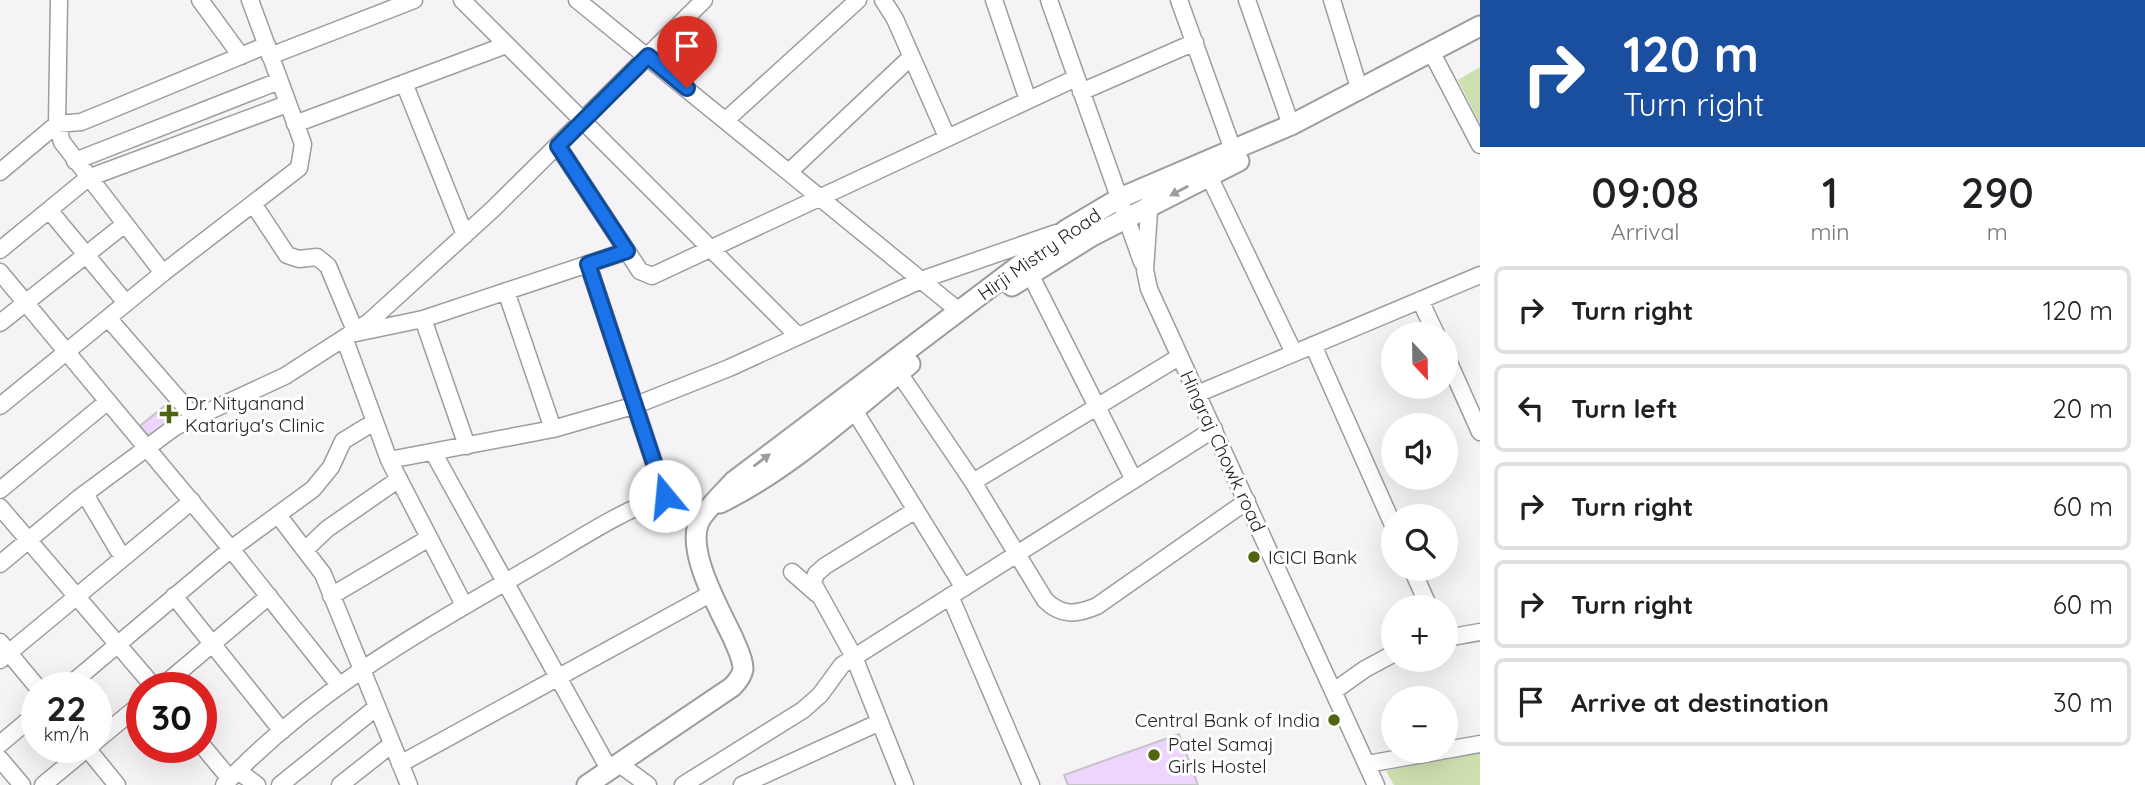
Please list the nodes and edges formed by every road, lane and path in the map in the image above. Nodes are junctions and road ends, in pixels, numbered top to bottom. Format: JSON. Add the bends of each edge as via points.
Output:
{"nodes":[{"id":1,"x":59,"y":0,"type":"edge"},
{"id":2,"x":200,"y":0,"type":"edge"},
{"id":3,"x":250,"y":0,"type":"edge"},
{"id":4,"x":414,"y":0,"type":"edge"},
{"id":5,"x":463,"y":0,"type":"edge"},
{"id":6,"x":577,"y":0,"type":"edge"},
{"id":7,"x":704,"y":0,"type":"edge"},
{"id":8,"x":858,"y":0,"type":"edge"},
{"id":9,"x":883,"y":0,"type":"edge"},
{"id":10,"x":994,"y":0,"type":"edge"},
{"id":11,"x":1049,"y":0,"type":"edge"},
{"id":12,"x":1179,"y":0,"type":"edge"},
{"id":13,"x":1247,"y":0,"type":"edge"},
{"id":14,"x":1332,"y":0,"type":"edge"},
{"id":15,"x":1480,"y":26,"type":"edge"},
{"id":16,"x":1480,"y":39,"type":"edge"},
{"id":17,"x":1195,"y":42,"type":"junction"},
{"id":18,"x":506,"y":45,"type":"junction"},
{"id":19,"x":269,"y":51,"type":"junction"},
{"id":20,"x":241,"y":56,"type":"junction"},
{"id":21,"x":648,"y":56,"type":"junction"},
{"id":22,"x":911,"y":57,"type":"junction"},
{"id":23,"x":1435,"y":58,"type":"junction"},
{"id":24,"x":279,"y":81,"type":"junction"},
{"id":25,"x":404,"y":83,"type":"junction"},
{"id":26,"x":1078,"y":85,"type":"junction"},
{"id":27,"x":1360,"y":90,"type":"junction"},
{"id":28,"x":1028,"y":100,"type":"junction"},
{"id":29,"x":287,"y":104,"type":"junction"},
{"id":30,"x":726,"y":120,"type":"junction"},
{"id":31,"x":582,"y":122,"type":"junction"},
{"id":32,"x":57,"y":124,"type":"junction"},
{"id":33,"x":295,"y":124,"type":"junction"},
{"id":34,"x":1291,"y":125,"type":"junction"},
{"id":35,"x":947,"y":137,"type":"junction"},
{"id":36,"x":1480,"y":145,"type":"edge"},
{"id":37,"x":558,"y":146,"type":"junction"},
{"id":38,"x":1233,"y":150,"type":"junction"},
{"id":39,"x":75,"y":161,"type":"junction"},
{"id":40,"x":0,"y":172,"type":"edge"},
{"id":41,"x":789,"y":172,"type":"junction"},
{"id":42,"x":1209,"y":176,"type":"junction"},
{"id":43,"x":88,"y":178,"type":"junction"},
{"id":44,"x":1153,"y":184,"type":"junction"},
{"id":45,"x":820,"y":197,"type":"junction"},
{"id":46,"x":1120,"y":198,"type":"junction"},
{"id":47,"x":254,"y":205,"type":"junction"},
{"id":48,"x":1148,"y":208,"type":"junction"},
{"id":49,"x":49,"y":210,"type":"junction"},
{"id":50,"x":1126,"y":219,"type":"junction"},
{"id":51,"x":124,"y":224,"type":"junction"},
{"id":52,"x":1066,"y":230,"type":"junction"},
{"id":53,"x":464,"y":235,"type":"junction"},
{"id":54,"x":708,"y":247,"type":"junction"},
{"id":55,"x":0,"y":250,"type":"edge"},
{"id":56,"x":627,"y":251,"type":"junction"},
{"id":57,"x":86,"y":254,"type":"junction"},
{"id":58,"x":588,"y":264,"type":"junction"},
{"id":59,"x":1145,"y":270,"type":"junction"},
{"id":60,"x":0,"y":272,"type":"edge"},
{"id":61,"x":163,"y":273,"type":"junction"},
{"id":62,"x":1030,"y":274,"type":"junction"},
{"id":63,"x":1480,"y":275,"type":"edge"},
{"id":64,"x":921,"y":280,"type":"junction"},
{"id":65,"x":506,"y":291,"type":"junction"},
{"id":66,"x":1420,"y":300,"type":"junction"},
{"id":67,"x":25,"y":302,"type":"junction"},
{"id":68,"x":126,"y":303,"type":"junction"},
{"id":69,"x":959,"y":311,"type":"junction"},
{"id":70,"x":108,"y":318,"type":"junction"},
{"id":71,"x":423,"y":319,"type":"junction"},
{"id":72,"x":1430,"y":322,"type":"edge"},
{"id":73,"x":0,"y":323,"type":"edge"},
{"id":74,"x":798,"y":336,"type":"junction"},
{"id":75,"x":350,"y":337,"type":"junction"},
{"id":76,"x":1313,"y":345,"type":"junction"},
{"id":77,"x":67,"y":352,"type":"junction"},
{"id":78,"x":1294,"y":353,"type":"junction"},
{"id":79,"x":1180,"y":357,"type":"junction"},
{"id":80,"x":899,"y":373,"type":"junction"},
{"id":81,"x":1458,"y":383,"type":"edge"},
{"id":82,"x":1197,"y":394,"type":"junction"},
{"id":83,"x":108,"y":401,"type":"junction"},
{"id":84,"x":636,"y":405,"type":"junction"},
{"id":85,"x":0,"y":407,"type":"edge"},
{"id":86,"x":1097,"y":407,"type":"junction"},
{"id":87,"x":854,"y":410,"type":"junction"},
{"id":88,"x":194,"y":418,"type":"junction"},
{"id":89,"x":374,"y":422,"type":"junction"},
{"id":90,"x":553,"y":429,"type":"junction"},
{"id":91,"x":1214,"y":429,"type":"junction"},
{"id":92,"x":1480,"y":432,"type":"edge"},
{"id":93,"x":467,"y":446,"type":"junction"},
{"id":94,"x":147,"y":447,"type":"junction"},
{"id":95,"x":432,"y":452,"type":"junction"},
{"id":96,"x":389,"y":460,"type":"junction"},
{"id":97,"x":399,"y":480,"type":"junction"},
{"id":98,"x":1134,"y":480,"type":"junction"},
{"id":99,"x":973,"y":482,"type":"junction"},
{"id":100,"x":0,"y":490,"type":"edge"},
{"id":101,"x":85,"y":494,"type":"junction"},
{"id":102,"x":665,"y":496,"type":"junction"},
{"id":103,"x":192,"y":501,"type":"junction"},
{"id":104,"x":1247,"y":501,"type":"junction"},
{"id":105,"x":1383,"y":504,"type":"edge"},
{"id":106,"x":0,"y":507,"type":"edge"},
{"id":107,"x":916,"y":510,"type":"junction"},
{"id":108,"x":706,"y":514,"type":"junction"},
{"id":109,"x":278,"y":515,"type":"junction"},
{"id":110,"x":429,"y":538,"type":"junction"},
{"id":111,"x":27,"y":542,"type":"junction"},
{"id":112,"x":231,"y":549,"type":"junction"},
{"id":113,"x":118,"y":550,"type":"dead end"},
{"id":114,"x":305,"y":550,"type":"junction"},
{"id":115,"x":1018,"y":553,"type":"junction"},
{"id":116,"x":0,"y":564,"type":"edge"},
{"id":117,"x":792,"y":572,"type":"dead end"},
{"id":118,"x":504,"y":583,"type":"junction"},
{"id":119,"x":957,"y":592,"type":"junction"},
{"id":120,"x":712,"y":593,"type":"junction"},
{"id":121,"x":817,"y":594,"type":"junction"},
{"id":122,"x":174,"y":596,"type":"junction"},
{"id":123,"x":269,"y":596,"type":"junction"},
{"id":124,"x":331,"y":596,"type":"junction"},
{"id":125,"x":78,"y":597,"type":"junction"},
{"id":126,"x":464,"y":605,"type":"junction"},
{"id":127,"x":1480,"y":632,"type":"edge"},
{"id":128,"x":1458,"y":636,"type":"edge"},
{"id":129,"x":118,"y":642,"type":"junction"},
{"id":130,"x":212,"y":644,"type":"junction"},
{"id":131,"x":3,"y":652,"type":"edge"},
{"id":132,"x":854,"y":657,"type":"junction"},
{"id":133,"x":1381,"y":660,"type":"edge"},
{"id":134,"x":362,"y":669,"type":"junction"},
{"id":135,"x":22,"y":672,"type":"edge"},
{"id":136,"x":84,"y":672,"type":"edge"},
{"id":137,"x":144,"y":672,"type":"edge"},
{"id":138,"x":178,"y":672,"type":"edge"},
{"id":139,"x":556,"y":678,"type":"junction"},
{"id":140,"x":339,"y":685,"type":"junction"},
{"id":141,"x":1334,"y":691,"type":"junction"},
{"id":142,"x":377,"y":706,"type":"junction"},
{"id":143,"x":126,"y":716,"type":"edge"},
{"id":144,"x":880,"y":722,"type":"junction"},
{"id":145,"x":21,"y":726,"type":"edge"},
{"id":146,"x":112,"y":727,"type":"edge"},
{"id":147,"x":282,"y":731,"type":"junction"},
{"id":148,"x":0,"y":744,"type":"edge"},
{"id":149,"x":392,"y":744,"type":"junction"},
{"id":150,"x":1480,"y":744,"type":"edge"},
{"id":151,"x":1458,"y":748,"type":"edge"},
{"id":152,"x":0,"y":759,"type":"edge"},
{"id":153,"x":1381,"y":761,"type":"edge"},
{"id":154,"x":217,"y":762,"type":"edge"},
{"id":155,"x":69,"y":763,"type":"edge"},
{"id":156,"x":101,"y":763,"type":"edge"},
{"id":157,"x":400,"y":764,"type":"junction"},
{"id":158,"x":1367,"y":764,"type":"junction"},
{"id":159,"x":614,"y":766,"type":"junction"},
{"id":160,"x":231,"y":778,"type":"edge"},
{"id":161,"x":1029,"y":784,"type":"edge"},
{"id":162,"x":22,"y":785,"type":"edge"},
{"id":163,"x":43,"y":785,"type":"edge"},
{"id":164,"x":117,"y":785,"type":"edge"},
{"id":165,"x":257,"y":785,"type":"edge"},
{"id":166,"x":280,"y":785,"type":"edge"},
{"id":167,"x":340,"y":785,"type":"edge"},
{"id":168,"x":409,"y":785,"type":"edge"},
{"id":169,"x":587,"y":785,"type":"edge"},
{"id":170,"x":648,"y":785,"type":"edge"},
{"id":171,"x":683,"y":785,"type":"edge"},
{"id":172,"x":742,"y":785,"type":"edge"},
{"id":173,"x":905,"y":785,"type":"edge"},
{"id":174,"x":1376,"y":785,"type":"edge"}],
"edges":[{"from":1,"to":32,"type":"street"},
{"from":2,"to":20,"type":"street"},
{"from":3,"to":19,"type":"street"},
{"from":4,"to":19,"type":"street"},
{"from":5,"to":18,"type":"street"},
{"from":6,"to":21,"type":"street"},
{"from":7,"to":21,"type":"street"},
{"from":8,"to":30,"type":"street"},
{"from":9,"to":22,"type":"street"},
{"from":10,"to":28,"type":"street"},
{"from":11,"to":26,"type":"street"},
{"from":12,"to":17,"type":"street"},
{"from":13,"to":34,"type":"street"},
{"from":14,"to":27,"type":"street"},
{"from":15,"to":23,"type":"main road","name":"Hirji Mistry Road"},
{"from":16,"to":23,"type":"main road","name":"Hirji Mistry Road"},
{"from":17,"to":26,"type":"street"},
{"from":17,"to":38,"type":"street"},
{"from":18,"to":25,"type":"street"},
{"from":18,"to":31,"type":"street"},
{"from":19,"to":20,"type":"street"},
{"from":19,"to":24,"type":"street"},
{"from":20,"to":32,"type":"street","via":[[94,117]]},
{"from":21,"to":30,"type":"street"},
{"from":21,"to":31,"type":"street"},
{"from":22,"to":35,"type":"street"},
{"from":22,"to":41,"type":"street"},
{"from":23,"to":27,"type":"main road","name":"Hirji Mistry Road"},
{"from":23,"to":36,"type":"street"},
{"from":23,"to":42,"type":"main road","name":"Hirji Mistry Road"},
{"from":24,"to":29,"type":"street"},
{"from":24,"to":39,"type":"street"},
{"from":25,"to":33,"type":"street"},
{"from":25,"to":53,"type":"street"},
{"from":26,"to":28,"type":"street"},
{"from":26,"to":46,"type":"street"},
{"from":27,"to":34,"type":"main road","name":"Hirji Mistry Road"},
{"from":28,"to":35,"type":"street"},
{"from":29,"to":33,"type":"street"},
{"from":29,"to":43,"type":"street"},
{"from":30,"to":41,"type":"street"},
{"from":31,"to":37,"type":"street"},
{"from":31,"to":54,"type":"street"},
{"from":32,"to":39,"type":"street"},
{"from":32,"to":40,"type":"street"},
{"from":33,"to":47,"type":"street","via":[[304,153],[299,168]]},
{"from":34,"to":38,"type":"main road","name":"Hirji Mistry Road"},
{"from":35,"to":45,"type":"street"},
{"from":37,"to":53,"type":"street"},
{"from":37,"to":56,"type":"street"},
{"from":38,"to":44,"type":"main road","name":"Hirji Mistry Road"},
{"from":39,"to":43,"type":"street"},
{"from":41,"to":45,"type":"street"},
{"from":42,"to":48,"type":"main road","name":"Hirji Mistry Road","one_way":true},
{"from":42,"to":78,"type":"street"},
{"from":43,"to":49,"type":"street"},
{"from":43,"to":51,"type":"street"},
{"from":44,"to":46,"type":"main road","name":"Hirji Mistry Road"},
{"from":44,"to":48,"type":"street","name":"Hingraj Chowk road"},
{"from":45,"to":54,"type":"street"},
{"from":45,"to":64,"type":"street"},
{"from":46,"to":50,"type":"street"},
{"from":46,"to":52,"type":"main road","name":"Hirji Mistry Road"},
{"from":47,"to":61,"type":"street"},
{"from":47,"to":75,"type":"street","via":[[287,255],[317,257],[328,266]]},
{"from":48,"to":50,"type":"main road","name":"Hirji Mistry Road"},
{"from":48,"to":59,"type":"street","name":"Hingraj Chowk road"},
{"from":49,"to":55,"type":"street"},
{"from":49,"to":57,"type":"street"},
{"from":50,"to":59,"type":"street"},
{"from":50,"to":62,"type":"main road","name":"Hirji Mistry Road"},
{"from":51,"to":57,"type":"street"},
{"from":51,"to":61,"type":"street"},
{"from":52,"to":64,"type":"street"},
{"from":52,"to":69,"type":"main road","name":"Hirji Mistry Road"},
{"from":53,"to":75,"type":"street"},
{"from":54,"to":56,"type":"street","via":[[652,276],[640,271]]},
{"from":54,"to":74,"type":"street"},
{"from":56,"to":58,"type":"street"},
{"from":57,"to":67,"type":"street"},
{"from":57,"to":68,"type":"street"},
{"from":58,"to":65,"type":"street"},
{"from":58,"to":84,"type":"street"},
{"from":59,"to":79,"type":"street","name":"Hingraj Chowk road"},
{"from":60,"to":67,"type":"street"},
{"from":61,"to":68,"type":"street"},
{"from":62,"to":80,"type":"main road","name":"Hirji Mistry Road"},
{"from":62,"to":86,"type":"street"},
{"from":63,"to":66,"type":"street"},
{"from":64,"to":69,"type":"street"},
{"from":64,"to":74,"type":"street"},
{"from":65,"to":71,"type":"street"},
{"from":65,"to":90,"type":"street"},
{"from":66,"to":72,"type":"street"},
{"from":66,"to":76,"type":"street"},
{"from":67,"to":73,"type":"street"},
{"from":67,"to":77,"type":"street"},
{"from":68,"to":70,"type":"street"},
{"from":108,"to":69,"type":"main road","name":"Hirji Mistry Road","one_way":true,"via":[[734,481]]},
{"from":70,"to":77,"type":"street"},
{"from":70,"to":88,"type":"street"},
{"from":71,"to":75,"type":"street"},
{"from":71,"to":93,"type":"street"},
{"from":74,"to":84,"type":"street"},
{"from":75,"to":88,"type":"street","via":[[285,376]]},
{"from":75,"to":89,"type":"street"},
{"from":76,"to":78,"type":"street"},
{"from":76,"to":105,"type":"street"},
{"from":77,"to":83,"type":"street"},
{"from":77,"to":85,"type":"street"},
{"from":78,"to":82,"type":"street"},
{"from":79,"to":82,"type":"street","name":"Hingraj Chowk road"},
{"from":79,"to":86,"type":"street"},
{"from":80,"to":87,"type":"main road","name":"Hirji Mistry Road"},
{"from":80,"to":99,"type":"street"},
{"from":81,"to":92,"type":"street"},
{"from":82,"to":91,"type":"street","name":"Hingraj Chowk road"},
{"from":83,"to":94,"type":"street"},
{"from":83,"to":100,"type":"street"},
{"from":84,"to":90,"type":"street"},
{"from":84,"to":102,"type":"street"},
{"from":86,"to":98,"type":"street"},
{"from":86,"to":99,"type":"street"},
{"from":87,"to":107,"type":"street"},
{"from":87,"to":108,"type":"main road","name":"Hirji Mistry Road","via":[[752,488]]},
{"from":88,"to":94,"type":"street"},
{"from":89,"to":96,"type":"street"},
{"from":89,"to":109,"type":"street","via":[[343,441],[323,479]]},
{"from":90,"to":93,"type":"street"},
{"from":91,"to":98,"type":"street"},
{"from":91,"to":104,"type":"street","name":"Hingraj Chowk road"},
{"from":93,"to":95,"type":"street"},
{"from":94,"to":101,"type":"street"},
{"from":94,"to":103,"type":"street"},
{"from":95,"to":96,"type":"street"},
{"from":95,"to":118,"type":"street"},
{"from":96,"to":97,"type":"street"},
{"from":97,"to":110,"type":"street"},
{"from":97,"to":114,"type":"street","via":[[327,529]]},
{"from":98,"to":115,"type":"street"},
{"from":99,"to":115,"type":"street"},
{"from":101,"to":111,"type":"street"},
{"from":101,"to":113,"type":"street"},
{"from":102,"to":108,"type":"street"},
{"from":102,"to":118,"type":"street","via":[[620,516]]},
{"from":103,"to":112,"type":"street"},
{"from":103,"to":125,"type":"street"},
{"from":104,"to":115,"type":"street","via":[[1083,612],[1066,614],[1054,609]]},
{"from":104,"to":141,"type":"street","name":"Hingraj Chowk road"},
{"from":106,"to":111,"type":"street"},
{"from":107,"to":119,"type":"street"},
{"from":107,"to":121,"type":"street","via":[[825,566],[813,583]]},
{"from":108,"to":120,"type":"main road","via":[[696,538]]},
{"from":109,"to":112,"type":"street"},
{"from":109,"to":114,"type":"street"},
{"from":110,"to":124,"type":"street"},
{"from":110,"to":126,"type":"street"},
{"from":111,"to":116,"type":"street"},
{"from":111,"to":125,"type":"street"},
{"from":112,"to":122,"type":"street"},
{"from":112,"to":123,"type":"street"},
{"from":114,"to":124,"type":"street","via":[[323,574]]},
{"from":115,"to":119,"type":"street"},
{"from":117,"to":121,"type":"street"},
{"from":118,"to":126,"type":"street"},
{"from":118,"to":139,"type":"street"},
{"from":119,"to":132,"type":"street"},
{"from":119,"to":161,"type":"street"},
{"from":120,"to":139,"type":"street"},
{"from":120,"to":159,"type":"main road","via":[[741,657],[740,678]]},
{"from":121,"to":132,"type":"street"},
{"from":122,"to":129,"type":"street"},
{"from":122,"to":130,"type":"street"},
{"from":123,"to":130,"type":"street"},
{"from":123,"to":140,"type":"street"},
{"from":124,"to":134,"type":"street"},
{"from":125,"to":129,"type":"street"},
{"from":125,"to":131,"type":"street"},
{"from":126,"to":134,"type":"street"},
{"from":127,"to":128,"type":"street"},
{"from":129,"to":136,"type":"street"},
{"from":129,"to":137,"type":"street"},
{"from":130,"to":138,"type":"street"},
{"from":130,"to":147,"type":"street"},
{"from":131,"to":135,"type":"street"},
{"from":132,"to":144,"type":"street"},
{"from":132,"to":171,"type":"street","via":[[835,670],[820,695],[803,710]]},
{"from":133,"to":141,"type":"street"},
{"from":134,"to":140,"type":"street"},
{"from":134,"to":142,"type":"street"},
{"from":139,"to":157,"type":"street"},
{"from":139,"to":159,"type":"street"},
{"from":140,"to":147,"type":"street"},
{"from":141,"to":158,"type":"street","name":"Hingraj Chowk road"},
{"from":142,"to":149,"type":"street"},
{"from":142,"to":166,"type":"street"},
{"from":143,"to":146,"type":"street"},
{"from":144,"to":172,"type":"street"},
{"from":144,"to":173,"type":"street"},
{"from":145,"to":148,"type":"street"},
{"from":147,"to":160,"type":"street"},
{"from":149,"to":157,"type":"street"},
{"from":149,"to":167,"type":"street"},
{"from":150,"to":151,"type":"street"},
{"from":152,"to":162,"type":"street"},
{"from":153,"to":158,"type":"street"},
{"from":154,"to":160,"type":"street"},
{"from":155,"to":163,"type":"street"},
{"from":156,"to":164,"type":"street"},
{"from":157,"to":168,"type":"street"},
{"from":158,"to":174,"type":"street","name":"Hingraj Chowk road"},
{"from":159,"to":169,"type":"main road"},
{"from":159,"to":170,"type":"street"},
{"from":160,"to":165,"type":"street"}]}
